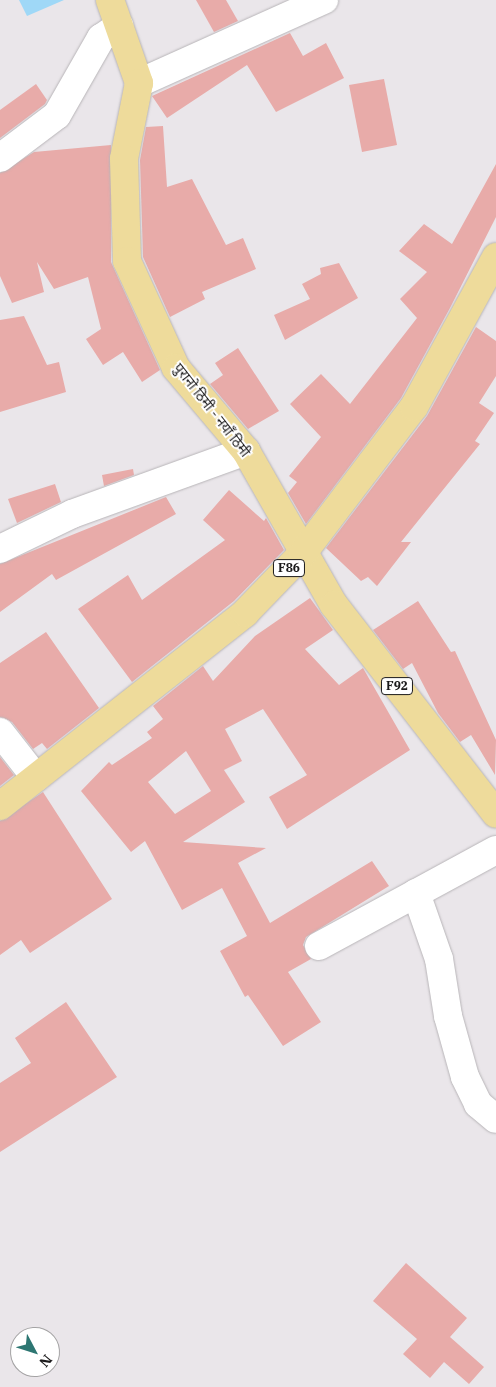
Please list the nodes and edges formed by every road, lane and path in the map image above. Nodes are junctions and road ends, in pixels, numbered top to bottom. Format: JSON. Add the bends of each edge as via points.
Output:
{"nodes":[{"id":1,"x":110,"y":0,"type":"edge"},
{"id":2,"x":324,"y":0,"type":"edge"},
{"id":3,"x":119,"y":26,"type":"junction"},
{"id":4,"x":139,"y":83,"type":"junction"},
{"id":5,"x":0,"y":158,"type":"edge"},
{"id":6,"x":495,"y":262,"type":"edge"},
{"id":7,"x":246,"y":451,"type":"junction"},
{"id":8,"x":0,"y":549,"type":"edge"},
{"id":9,"x":303,"y":553,"type":"junction"},
{"id":10,"x":0,"y":732,"type":"edge"},
{"id":11,"x":36,"y":778,"type":"junction"},
{"id":12,"x":0,"y":806,"type":"edge"},
{"id":13,"x":496,"y":814,"type":"edge"},
{"id":14,"x":496,"y":850,"type":"edge"},
{"id":15,"x":416,"y":893,"type":"junction"},
{"id":16,"x":319,"y":946,"type":"dead end"},
{"id":17,"x":496,"y":1119,"type":"edge"}],
"edges":[{"from":1,"to":3,"type":"main road"},
{"from":2,"to":4,"type":"street"},
{"from":3,"to":4,"type":"main road"},
{"from":3,"to":5,"type":"street","via":[[101,38],[57,115]]},
{"from":4,"to":7,"type":"main road","name":"पुरानो ठिमी - नयाँ ठिमी","number":"F92","via":[[124,160],[127,261],[176,368]]},
{"from":6,"to":9,"type":"main road","number":"F86","via":[[414,407]]},
{"from":7,"to":8,"type":"street","via":[[72,514]]},
{"from":7,"to":9,"type":"main road","name":"पुरानो ठिमी - नयाँ ठिमी","number":"F92"},
{"from":9,"to":11,"type":"main road","number":"F86","via":[[245,613]]},
{"from":9,"to":13,"type":"main road","number":"F92","via":[[334,605]]},
{"from":10,"to":11,"type":"street"},
{"from":11,"to":12,"type":"main road","number":"F86"},
{"from":14,"to":15,"type":"street"},
{"from":15,"to":16,"type":"street"},
{"from":15,"to":17,"type":"street","via":[[439,959],[448,1016],[465,1077],[478,1104]]}]}
